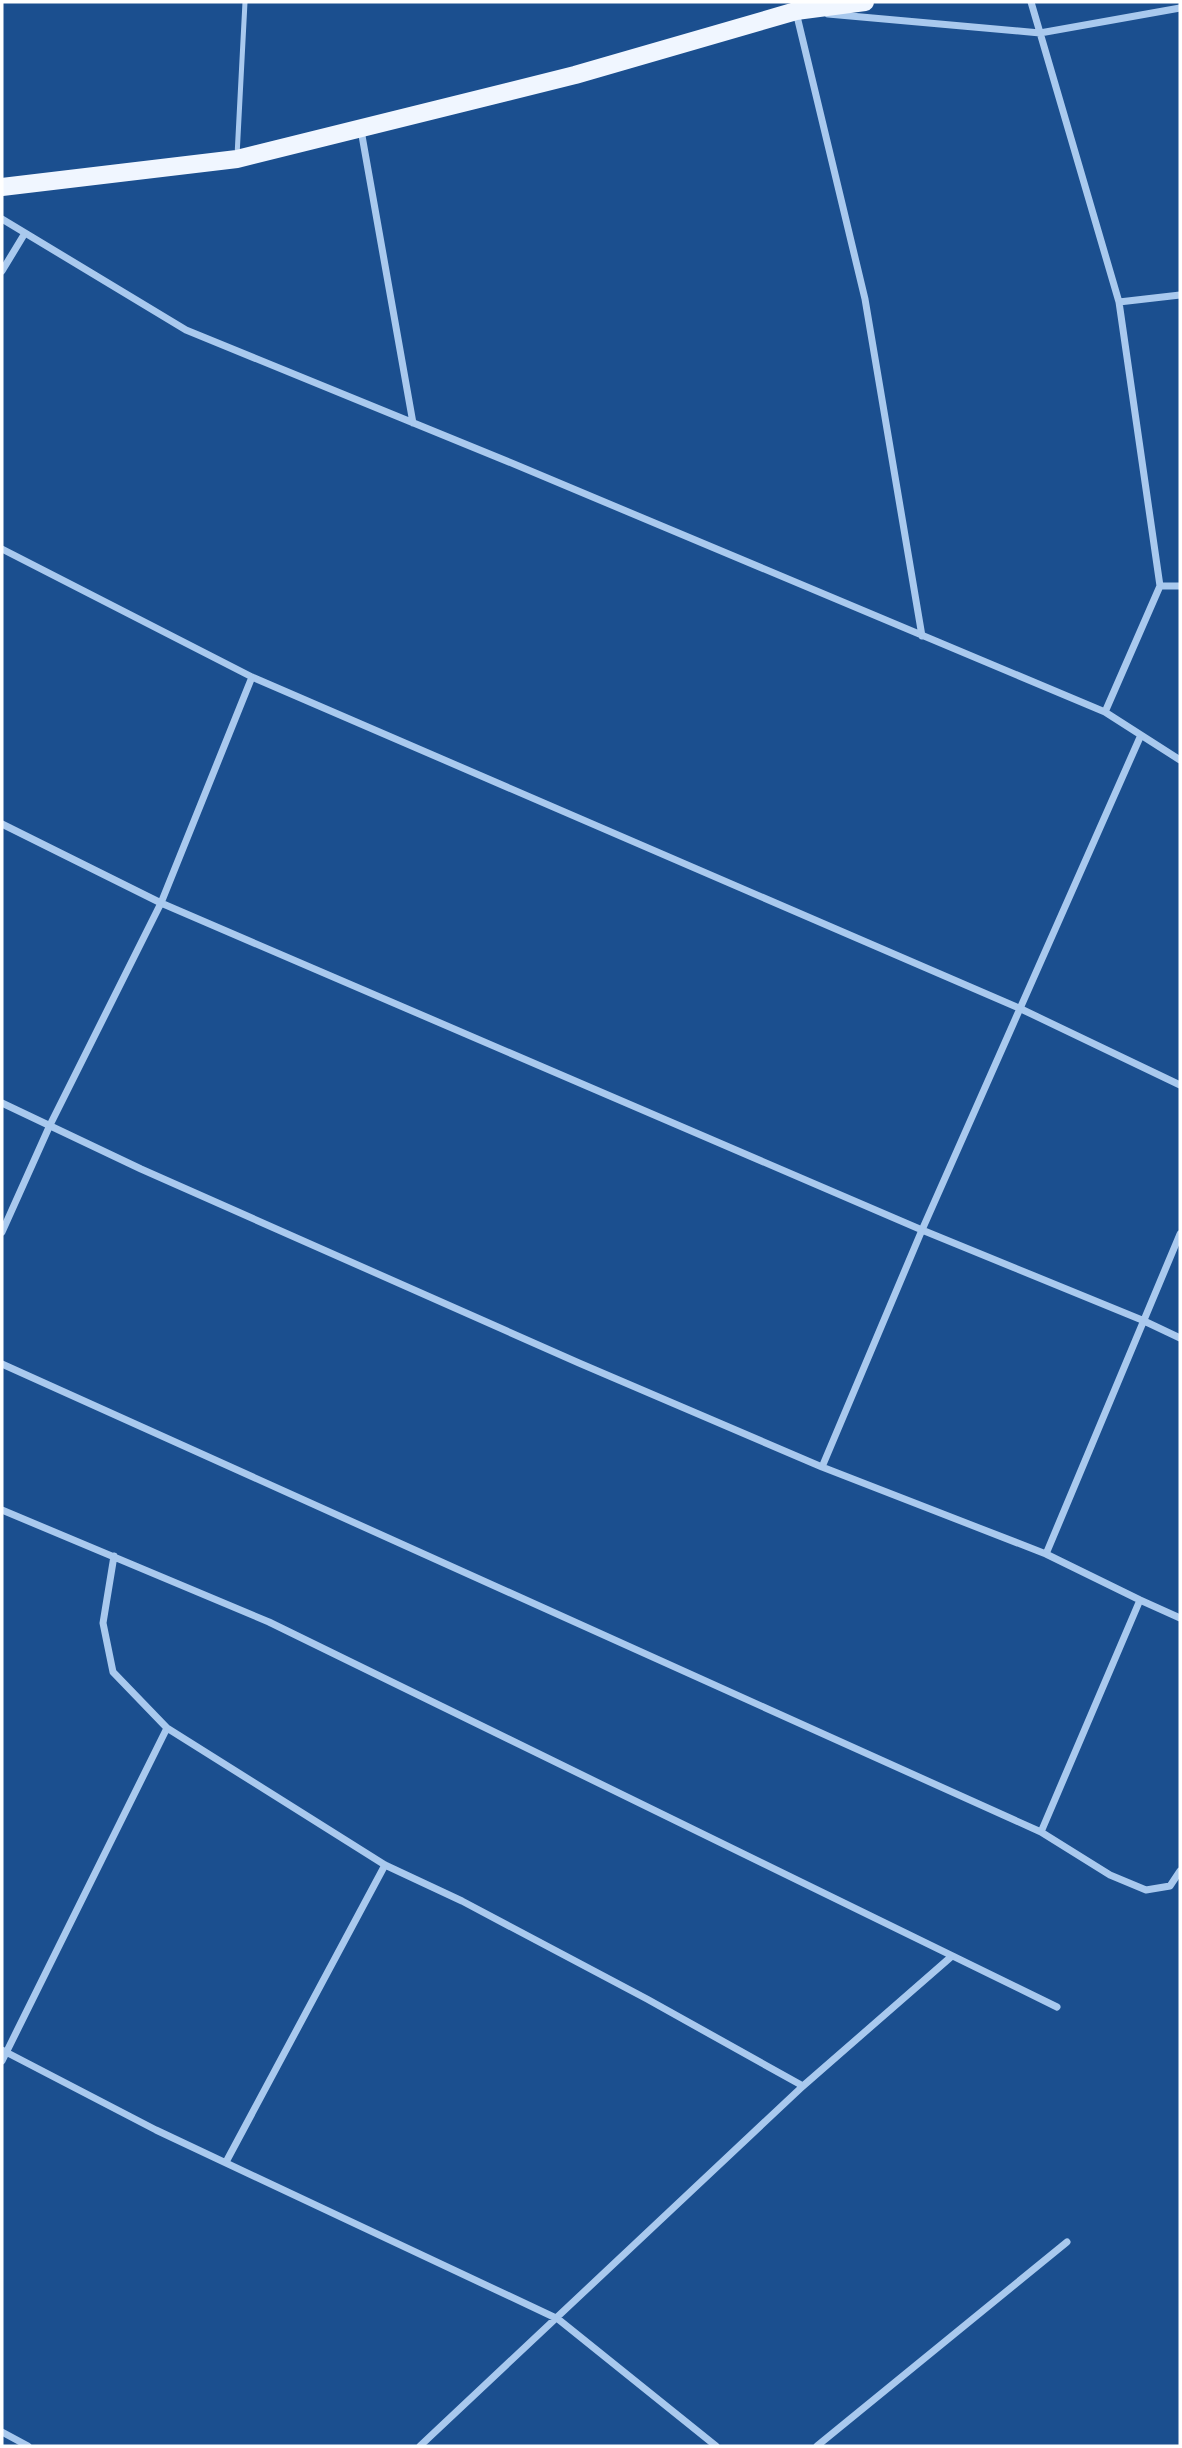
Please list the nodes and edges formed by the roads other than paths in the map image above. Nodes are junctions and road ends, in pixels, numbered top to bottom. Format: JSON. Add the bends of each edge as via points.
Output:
{"nodes":[{"id":1,"x":245,"y":2,"type":"edge"},
{"id":2,"x":815,"y":2,"type":"edge"},
{"id":3,"x":865,"y":2,"type":"edge"},
{"id":4,"x":1031,"y":2,"type":"edge"},
{"id":5,"x":1180,"y":8,"type":"edge"},
{"id":6,"x":796,"y":11,"type":"junction"},
{"id":7,"x":1041,"y":33,"type":"junction"},
{"id":8,"x":361,"y":129,"type":"junction"},
{"id":9,"x":237,"y":159,"type":"junction"},
{"id":10,"x":2,"y":187,"type":"edge"},
{"id":11,"x":2,"y":219,"type":"edge"},
{"id":12,"x":25,"y":233,"type":"junction"},
{"id":13,"x":2,"y":271,"type":"edge"},
{"id":14,"x":1180,"y":295,"type":"edge"},
{"id":15,"x":1119,"y":302,"type":"junction"},
{"id":16,"x":413,"y":423,"type":"junction"},
{"id":17,"x":2,"y":549,"type":"edge"},
{"id":18,"x":1160,"y":586,"type":"junction"},
{"id":19,"x":1180,"y":586,"type":"edge"},
{"id":20,"x":922,"y":636,"type":"junction"},
{"id":21,"x":252,"y":677,"type":"junction"},
{"id":22,"x":1105,"y":712,"type":"junction"},
{"id":23,"x":1141,"y":735,"type":"junction"},
{"id":24,"x":1180,"y":760,"type":"edge"},
{"id":25,"x":2,"y":824,"type":"edge"},
{"id":26,"x":161,"y":903,"type":"junction"},
{"id":27,"x":1019,"y":1008,"type":"junction"},
{"id":28,"x":1180,"y":1085,"type":"edge"},
{"id":29,"x":2,"y":1103,"type":"edge"},
{"id":30,"x":50,"y":1125,"type":"junction"},
{"id":31,"x":922,"y":1230,"type":"junction"},
{"id":32,"x":2,"y":1232,"type":"edge"},
{"id":33,"x":1180,"y":1234,"type":"edge"},
{"id":34,"x":1142,"y":1320,"type":"junction"},
{"id":35,"x":1180,"y":1338,"type":"edge"},
{"id":36,"x":2,"y":1364,"type":"edge"},
{"id":37,"x":822,"y":1467,"type":"junction"},
{"id":38,"x":2,"y":1510,"type":"edge"},
{"id":39,"x":1046,"y":1554,"type":"junction"},
{"id":40,"x":114,"y":1556,"type":"junction"},
{"id":41,"x":1140,"y":1600,"type":"junction"},
{"id":42,"x":1180,"y":1618,"type":"edge"},
{"id":43,"x":167,"y":1728,"type":"junction"},
{"id":44,"x":1041,"y":1832,"type":"junction"},
{"id":45,"x":385,"y":1865,"type":"junction"},
{"id":46,"x":1180,"y":1871,"type":"edge"},
{"id":47,"x":952,"y":1956,"type":"junction"},
{"id":48,"x":1057,"y":2007,"type":"dead end"},
{"id":49,"x":4,"y":2051,"type":"edge"},
{"id":50,"x":2,"y":2061,"type":"edge"},
{"id":51,"x":803,"y":2086,"type":"junction"},
{"id":52,"x":226,"y":2162,"type":"junction"},
{"id":53,"x":1067,"y":2242,"type":"dead end"},
{"id":54,"x":558,"y":2319,"type":"junction"},
{"id":55,"x":2,"y":2432,"type":"edge"},
{"id":56,"x":28,"y":2446,"type":"edge"},
{"id":57,"x":420,"y":2446,"type":"edge"},
{"id":58,"x":716,"y":2446,"type":"edge"},
{"id":59,"x":817,"y":2446,"type":"edge"}],
"edges":[{"from":1,"to":9,"type":"lane"},
{"from":2,"to":6,"type":"street"},
{"from":3,"to":6,"type":"main road"},
{"from":4,"to":7,"type":"street"},
{"from":5,"to":7,"type":"street"},
{"from":6,"to":7,"type":"street"},
{"from":6,"to":8,"type":"main road","via":[[575,75]]},
{"from":6,"to":20,"type":"street","via":[[864,299]]},
{"from":7,"to":15,"type":"street"},
{"from":8,"to":9,"type":"main road"},
{"from":8,"to":16,"type":"street"},
{"from":9,"to":10,"type":"main road"},
{"from":11,"to":12,"type":"street"},
{"from":12,"to":13,"type":"street"},
{"from":12,"to":16,"type":"street","via":[[186,330]]},
{"from":14,"to":15,"type":"street"},
{"from":15,"to":18,"type":"street"},
{"from":16,"to":20,"type":"street"},
{"from":17,"to":21,"type":"street"},
{"from":18,"to":19,"type":"street"},
{"from":18,"to":22,"type":"street"},
{"from":20,"to":22,"type":"street"},
{"from":21,"to":26,"type":"street"},
{"from":21,"to":27,"type":"street"},
{"from":22,"to":23,"type":"street"},
{"from":23,"to":24,"type":"street"},
{"from":23,"to":27,"type":"street"},
{"from":25,"to":26,"type":"street"},
{"from":26,"to":30,"type":"street"},
{"from":26,"to":31,"type":"street"},
{"from":27,"to":28,"type":"street"},
{"from":27,"to":31,"type":"street"},
{"from":29,"to":30,"type":"street"},
{"from":30,"to":32,"type":"street"},
{"from":30,"to":37,"type":"street","via":[[566,1358]]},
{"from":31,"to":34,"type":"street"},
{"from":31,"to":37,"type":"street"},
{"from":33,"to":34,"type":"street"},
{"from":34,"to":35,"type":"street"},
{"from":34,"to":39,"type":"street"},
{"from":36,"to":44,"type":"street"},
{"from":37,"to":39,"type":"street"},
{"from":38,"to":40,"type":"street"},
{"from":39,"to":41,"type":"street"},
{"from":40,"to":43,"type":"street","via":[[103,1623],[113,1672]]},
{"from":40,"to":47,"type":"street","via":[[269,1622]]},
{"from":41,"to":42,"type":"street"},
{"from":41,"to":44,"type":"street"},
{"from":43,"to":45,"type":"street"},
{"from":43,"to":49,"type":"street"},
{"from":44,"to":46,"type":"street","via":[[1110,1875],[1146,1890],[1170,1886]]},
{"from":45,"to":51,"type":"street","via":[[610,1979]]},
{"from":45,"to":52,"type":"street"},
{"from":47,"to":48,"type":"street"},
{"from":47,"to":51,"type":"street"},
{"from":49,"to":50,"type":"street"},
{"from":49,"to":52,"type":"street"},
{"from":51,"to":54,"type":"street"},
{"from":52,"to":54,"type":"street"},
{"from":53,"to":59,"type":"street"},
{"from":54,"to":57,"type":"street"},
{"from":54,"to":58,"type":"street"},
{"from":55,"to":56,"type":"street"}]}
